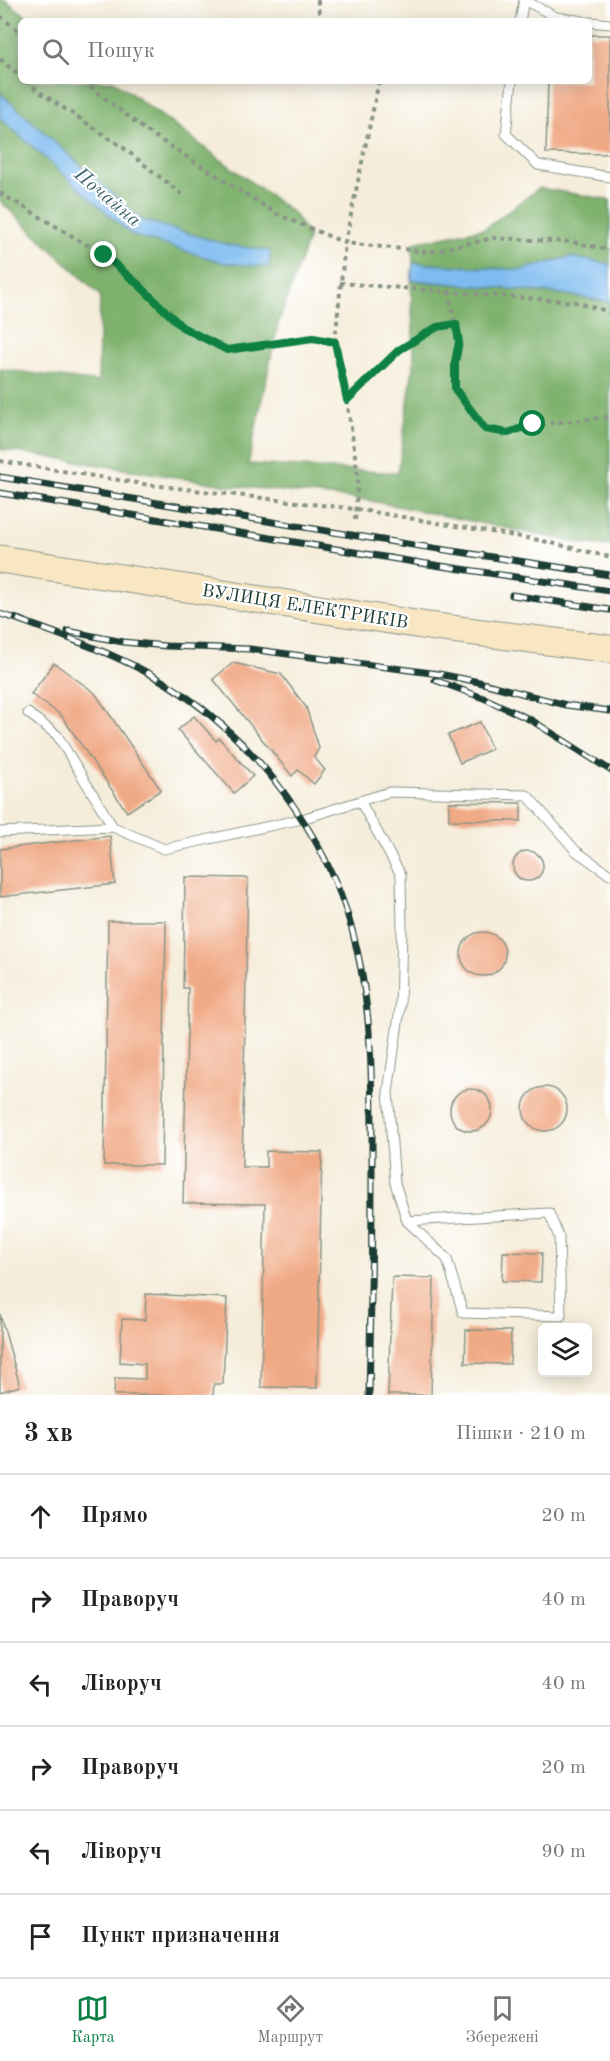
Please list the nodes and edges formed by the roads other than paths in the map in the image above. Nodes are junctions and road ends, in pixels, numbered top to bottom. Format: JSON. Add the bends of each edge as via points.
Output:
{"nodes":[{"id":1,"x":524,"y":0,"type":"edge"},
{"id":2,"x":521,"y":18,"type":"edge"},
{"id":3,"x":563,"y":18,"type":"edge"},
{"id":4,"x":592,"y":22,"type":"edge"},
{"id":5,"x":610,"y":24,"type":"edge"},
{"id":6,"x":512,"y":84,"type":"edge"},
{"id":7,"x":610,"y":177,"type":"edge"},
{"id":8,"x":0,"y":559,"type":"edge"},
{"id":9,"x":610,"y":650,"type":"edge"},
{"id":10,"x":28,"y":713,"type":"dead end"},
{"id":11,"x":360,"y":801,"type":"junction"},
{"id":12,"x":113,"y":827,"type":"junction"},
{"id":13,"x":0,"y":832,"type":"edge"},
{"id":14,"x":610,"y":875,"type":"edge"},
{"id":15,"x":407,"y":1221,"type":"junction"}],
"edges":[{"from":1,"to":2,"type":"lane"},
{"from":1,"to":3,"type":"lane"},
{"from":4,"to":5,"type":"lane"},
{"from":6,"to":7,"type":"lane","via":[[506,134],[538,165]]},
{"from":8,"to":9,"type":"street","name":"ВУЛИЦЯ ЕЛЕКТРИКІВ","via":[[428,626]]},
{"from":10,"to":12,"type":"lane","via":[[57,735]]},
{"from":11,"to":12,"type":"lane","via":[[302,819],[164,849]]},
{"from":11,"to":14,"type":"lane","via":[[389,792],[527,795],[576,851]]},
{"from":11,"to":15,"type":"lane","via":[[401,875],[400,1008],[388,1092],[395,1182]]},
{"from":12,"to":13,"type":"lane"},
{"from":15,"to":15,"type":"lane","via":[[549,1213],[559,1237],[561,1316],[463,1313],[447,1259]]}]}
